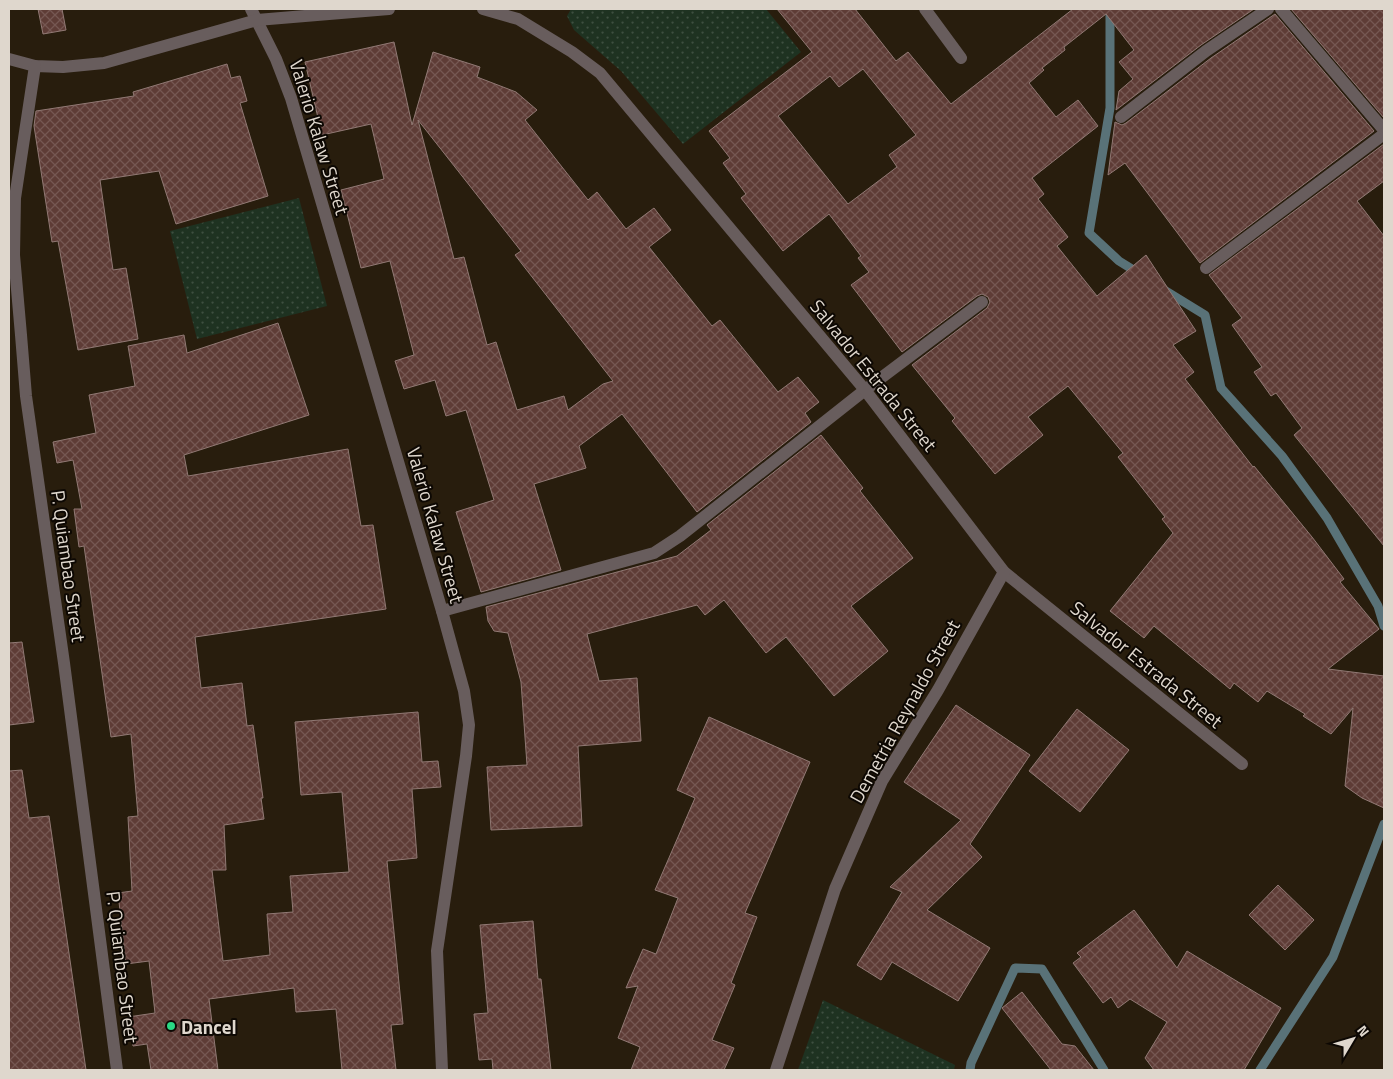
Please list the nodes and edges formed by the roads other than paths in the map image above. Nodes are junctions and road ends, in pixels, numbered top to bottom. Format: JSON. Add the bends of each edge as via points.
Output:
{"nodes":[{"id":1,"x":389,"y":9,"type":"edge"},
{"id":2,"x":483,"y":9,"type":"edge"},
{"id":3,"x":925,"y":9,"type":"edge"},
{"id":4,"x":1268,"y":9,"type":"edge"},
{"id":5,"x":1281,"y":9,"type":"edge"},
{"id":6,"x":254,"y":14,"type":"edge"},
{"id":7,"x":521,"y":14,"type":"edge"},
{"id":8,"x":961,"y":58,"type":"dead end"},
{"id":9,"x":9,"y":59,"type":"edge"},
{"id":10,"x":35,"y":66,"type":"junction"},
{"id":11,"x":1121,"y":117,"type":"dead end"},
{"id":12,"x":1384,"y":130,"type":"edge"},
{"id":13,"x":1384,"y":134,"type":"edge"},
{"id":14,"x":1206,"y":268,"type":"dead end"},
{"id":15,"x":982,"y":302,"type":"dead end"},
{"id":16,"x":865,"y":390,"type":"junction"},
{"id":17,"x":1004,"y":572,"type":"junction"},
{"id":18,"x":442,"y":611,"type":"junction"},
{"id":19,"x":1242,"y":764,"type":"dead end"},
{"id":20,"x":117,"y":1070,"type":"edge"},
{"id":21,"x":442,"y":1070,"type":"edge"},
{"id":22,"x":776,"y":1070,"type":"edge"}],
"edges":[{"from":1,"to":6,"type":"street"},
{"from":2,"to":7,"type":"street","name":"Salvador Estrada Street"},
{"from":3,"to":8,"type":"street"},
{"from":4,"to":11,"type":"street","via":[[1206,51]]},
{"from":5,"to":12,"type":"street"},
{"from":6,"to":10,"type":"street","via":[[104,63]]},
{"from":6,"to":18,"type":"street","name":"Valerio Kalaw Street","via":[[290,98]]},
{"from":7,"to":16,"type":"street","name":"Salvador Estrada Street","via":[[600,73]]},
{"from":9,"to":10,"type":"street"},
{"from":10,"to":20,"type":"street","name":"P. Quiambao Street","via":[[15,198],[14,255],[26,396]]},
{"from":13,"to":14,"type":"street"},
{"from":15,"to":16,"type":"street"},
{"from":16,"to":17,"type":"street","name":"Salvador Estrada Street"},
{"from":16,"to":18,"type":"street","via":[[654,553]]},
{"from":17,"to":19,"type":"street","name":"Salvador Estrada Street"},
{"from":17,"to":22,"type":"street","name":"Demetria Reynaldo Street","via":[[882,781],[835,890]]},
{"from":18,"to":21,"type":"street","name":"Valerio Kalaw Street","via":[[464,691],[468,725],[437,951]]}]}
